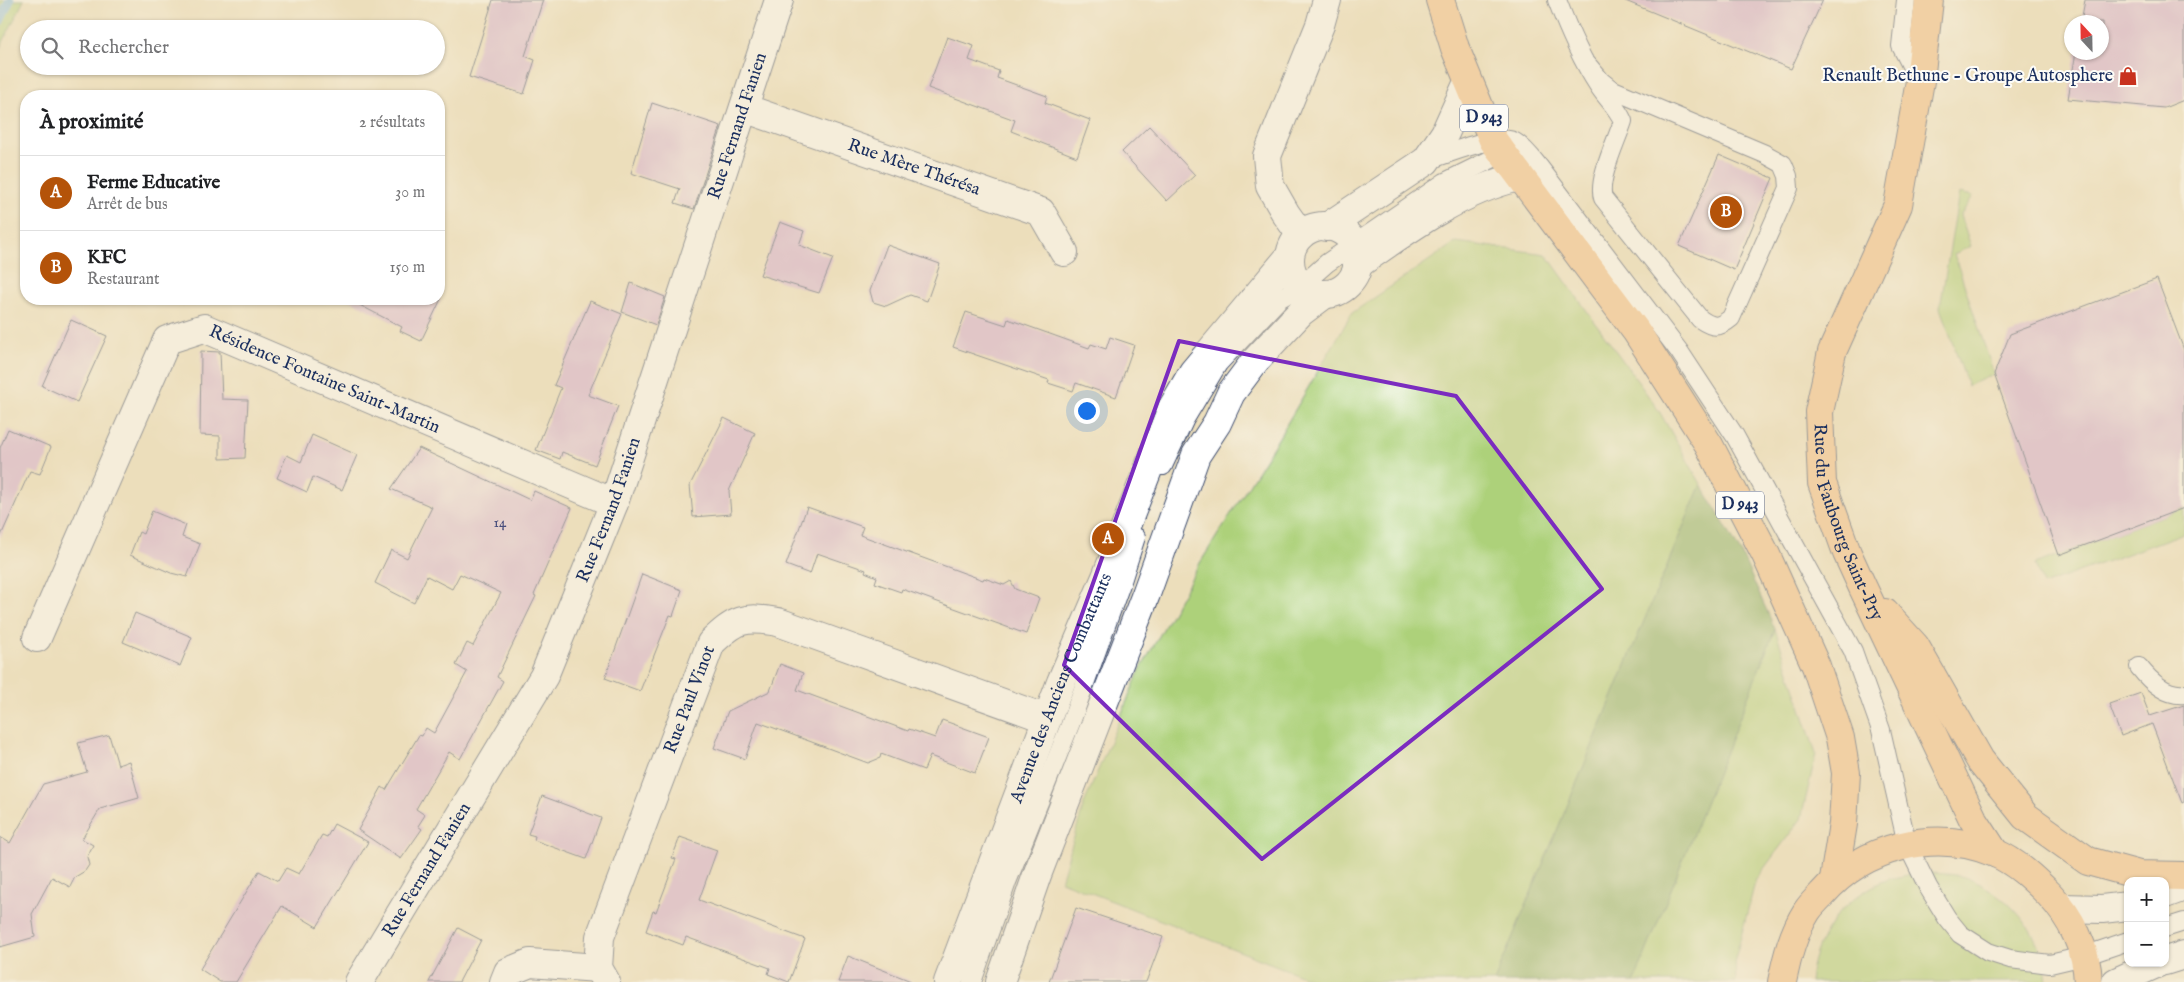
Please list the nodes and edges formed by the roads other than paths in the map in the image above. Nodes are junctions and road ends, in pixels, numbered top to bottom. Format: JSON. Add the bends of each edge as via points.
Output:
{"nodes":[{"id":1,"x":779,"y":0,"type":"edge"},
{"id":2,"x":1327,"y":0,"type":"edge"},
{"id":3,"x":1440,"y":0,"type":"edge"},
{"id":4,"x":1557,"y":0,"type":"edge"},
{"id":5,"x":1906,"y":0,"type":"edge"},
{"id":6,"x":1929,"y":0,"type":"edge"},
{"id":7,"x":1586,"y":63,"type":"junction"},
{"id":8,"x":1920,"y":81,"type":"junction"},
{"id":9,"x":1468,"y":82,"type":"junction"},
{"id":10,"x":744,"y":108,"type":"junction"},
{"id":11,"x":1507,"y":149,"type":"junction"},
{"id":12,"x":1426,"y":161,"type":"junction"},
{"id":13,"x":1519,"y":177,"type":"junction"},
{"id":14,"x":1327,"y":227,"type":"junction"},
{"id":15,"x":1296,"y":246,"type":"junction"},
{"id":16,"x":1064,"y":252,"type":"dead end"},
{"id":17,"x":1356,"y":255,"type":"junction"},
{"id":18,"x":1313,"y":290,"type":"junction"},
{"id":19,"x":614,"y":503,"type":"junction"},
{"id":20,"x":1863,"y":588,"type":"junction"},
{"id":21,"x":36,"y":638,"type":"dead end"},
{"id":22,"x":2140,"y":667,"type":"dead end"},
{"id":23,"x":2184,"y":694,"type":"edge"},
{"id":24,"x":1047,"y":719,"type":"junction"},
{"id":25,"x":1907,"y":844,"type":"junction"},
{"id":26,"x":1995,"y":854,"type":"junction"},
{"id":27,"x":2184,"y":876,"type":"edge"},
{"id":28,"x":1834,"y":879,"type":"junction"},
{"id":29,"x":2184,"y":887,"type":"edge"},
{"id":30,"x":2169,"y":893,"type":"edge"},
{"id":31,"x":2124,"y":906,"type":"edge"},
{"id":32,"x":2062,"y":908,"type":"junction"},
{"id":33,"x":2184,"y":922,"type":"edge"},
{"id":34,"x":2169,"y":927,"type":"edge"},
{"id":35,"x":2124,"y":944,"type":"edge"},
{"id":36,"x":2184,"y":954,"type":"edge"},
{"id":37,"x":2169,"y":960,"type":"edge"},
{"id":38,"x":2149,"y":967,"type":"edge"},
{"id":39,"x":2086,"y":969,"type":"edge"},
{"id":40,"x":602,"y":975,"type":"edge"},
{"id":41,"x":359,"y":982,"type":"edge"},
{"id":42,"x":504,"y":982,"type":"edge"},
{"id":43,"x":948,"y":982,"type":"edge"},
{"id":44,"x":972,"y":982,"type":"edge"},
{"id":45,"x":1000,"y":982,"type":"edge"},
{"id":46,"x":1782,"y":982,"type":"edge"},
{"id":47,"x":2116,"y":982,"type":"edge"}],
"edges":[{"from":1,"to":10,"type":"street","name":"Rue Fernand Fanien"},
{"from":2,"to":15,"type":"street","via":[[1267,156],[1270,186],[1286,214]]},
{"from":3,"to":9,"type":"main road","number":"D 943"},
{"from":4,"to":7,"type":"lane"},
{"from":5,"to":8,"type":"lane","via":[[1901,46]]},
{"from":6,"to":8,"type":"main road","name":"Rue du Faubourg Saint-Pry"},
{"from":7,"to":7,"type":"lane","via":[[1623,121],[1603,179],[1602,198],[1700,319],[1711,327],[1722,326],[1731,318],[1789,188],[1783,164],[1611,89]]},
{"from":8,"to":20,"type":"main road","name":"Rue du Faubourg Saint-Pry","via":[[1898,205],[1832,352],[1819,412],[1822,483]]},
{"from":9,"to":11,"type":"main road","number":"D 943"},
{"from":9,"to":12,"type":"street","via":[[1445,133]]},
{"from":10,"to":16,"type":"street","name":"Rue Mère Thérésa","via":[[1041,212]]},
{"from":10,"to":19,"type":"street","name":"Rue Fernand Fanien"},
{"from":11,"to":12,"type":"lane"},
{"from":11,"to":13,"type":"main road","number":"D 943"},
{"from":11,"to":17,"type":"lane","via":[[1445,182]]},
{"from":11,"to":25,"type":"lane","via":[[1641,298],[1735,436],[1852,651],[1881,730]]},
{"from":12,"to":14,"type":"street"},
{"from":13,"to":17,"type":"street","via":[[1469,193],[1392,240]]},
{"from":13,"to":28,"type":"main road","number":"D 943","via":[[1636,331],[1709,445],[1766,555],[1812,658],[1840,738],[1846,773],[1843,824]]},
{"from":14,"to":15,"type":"street","via":[[1313,228]]},
{"from":14,"to":17,"type":"street","via":[[1343,232]]},
{"from":15,"to":18,"type":"street","via":[[1292,272]]},
{"from":15,"to":24,"type":"street","name":"Avenue des Anciens Combattants","via":[[1193,372],[1172,408]]},
{"from":17,"to":18,"type":"street","via":[[1355,274],[1346,286],[1332,293]]},
{"from":18,"to":44,"type":"lane","via":[[1279,299],[1218,364],[1178,434],[1130,552],[1073,715],[1007,882]]},
{"from":18,"to":45,"type":"street","via":[[1301,312],[1255,360],[1231,393],[1217,423],[1196,455],[1037,875]]},
{"from":19,"to":21,"type":"street","name":"Résidence Fontaine Saint-Martin","via":[[204,328],[167,340]]},
{"from":19,"to":41,"type":"street","name":"Rue Fernand Fanien","via":[[544,676]]},
{"from":20,"to":26,"type":"main road","name":"Rue du Faubourg Saint-Pry","via":[[1973,819]]},
{"from":20,"to":27,"type":"main road","via":[[1914,646],[1980,760],[2025,816],[2088,862],[2139,875]]},
{"from":22,"to":23,"type":"lane","via":[[2150,680],[2167,692]]},
{"from":24,"to":40,"type":"street","name":"Rue Paul Vinot","via":[[778,622],[753,618],[729,627],[711,643],[600,937]]},
{"from":24,"to":43,"type":"street","name":"Avenue des Anciens Combattants"},
{"from":25,"to":26,"type":"main road","via":[[1965,845]]},
{"from":25,"to":28,"type":"main road","via":[[1866,858]]},
{"from":25,"to":39,"type":"lane","via":[[1928,887],[1960,934],[1988,952],[2010,959]]},
{"from":26,"to":32,"type":"main road","via":[[2029,874]]},
{"from":28,"to":46,"type":"main road","via":[[1807,910],[1789,947]]},
{"from":29,"to":30,"type":"street"},
{"from":31,"to":32,"type":"street"},
{"from":32,"to":39,"type":"main road","via":[[2073,927]]},
{"from":33,"to":34,"type":"lane"},
{"from":35,"to":39,"type":"lane"},
{"from":36,"to":37,"type":"street"},
{"from":38,"to":47,"type":"street"},
{"from":40,"to":42,"type":"street","via":[[530,962],[508,972]]}]}
